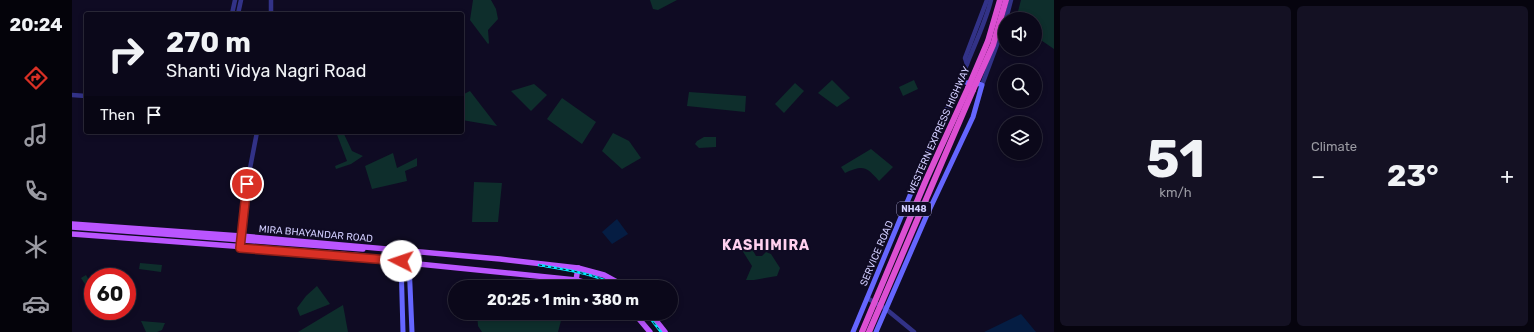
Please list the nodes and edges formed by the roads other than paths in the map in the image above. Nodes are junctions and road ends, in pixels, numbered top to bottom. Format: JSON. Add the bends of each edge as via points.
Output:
{"nodes":[{"id":1,"x":235,"y":0,"type":"edge"},
{"id":2,"x":241,"y":0,"type":"edge"},
{"id":3,"x":271,"y":0,"type":"edge"},
{"id":4,"x":987,"y":0,"type":"edge"},
{"id":5,"x":991,"y":0,"type":"edge"},
{"id":6,"x":1000,"y":0,"type":"edge"},
{"id":7,"x":1006,"y":0,"type":"edge"},
{"id":8,"x":1011,"y":0,"type":"edge"},
{"id":9,"x":232,"y":12,"type":"edge"},
{"id":10,"x":238,"y":12,"type":"edge"},
{"id":11,"x":271,"y":12,"type":"edge"},
{"id":12,"x":1008,"y":12,"type":"edge"},
{"id":13,"x":998,"y":44,"type":"edge"},
{"id":14,"x":967,"y":64,"type":"junction"},
{"id":15,"x":961,"y":80,"type":"junction"},
{"id":16,"x":974,"y":86,"type":"junction"},
{"id":17,"x":72,"y":95,"type":"edge"},
{"id":18,"x":84,"y":96,"type":"edge"},
{"id":19,"x":257,"y":134,"type":"edge"},
{"id":20,"x":72,"y":226,"type":"edge"},
{"id":21,"x":72,"y":235,"type":"edge"},
{"id":22,"x":241,"y":236,"type":"junction"},
{"id":23,"x":240,"y":248,"type":"junction"},
{"id":24,"x":387,"y":248,"type":"junction"},
{"id":25,"x":403,"y":249,"type":"junction"},
{"id":26,"x":411,"y":250,"type":"junction"},
{"id":27,"x":386,"y":260,"type":"junction"},
{"id":28,"x":401,"y":261,"type":"junction"},
{"id":29,"x":409,"y":262,"type":"junction"},
{"id":30,"x":578,"y":268,"type":"junction"},
{"id":31,"x":576,"y":280,"type":"joint"},
{"id":32,"x":613,"y":280,"type":"edge"},
{"id":33,"x":867,"y":298,"type":"junction"},
{"id":34,"x":886,"y":309,"type":"junction"},
{"id":35,"x":640,"y":320,"type":"edge"},
{"id":36,"x":656,"y":320,"type":"edge"},
{"id":37,"x":403,"y":332,"type":"edge"},
{"id":38,"x":412,"y":332,"type":"edge"},
{"id":39,"x":650,"y":332,"type":"edge"},
{"id":40,"x":665,"y":332,"type":"edge"},
{"id":41,"x":853,"y":332,"type":"edge"},
{"id":42,"x":862,"y":332,"type":"edge"},
{"id":43,"x":869,"y":332,"type":"edge"},
{"id":44,"x":876,"y":332,"type":"edge"},
{"id":45,"x":914,"y":332,"type":"edge"}],
"edges":[{"from":1,"to":9,"type":"street"},
{"from":2,"to":10,"type":"street"},
{"from":3,"to":11,"type":"street"},
{"from":4,"to":14,"type":"street","via":[[965,58]]},
{"from":5,"to":14,"type":"street"},
{"from":6,"to":16,"type":"highway","name":"WESTERN EXPRESS HIGHWAY","number":"NH48"},
{"from":7,"to":16,"type":"highway","name":"WESTERN EXPRESS HIGHWAY","number":"NH48","via":[[993,45]]},
{"from":8,"to":12,"type":"street"},
{"from":13,"to":16,"type":"street","via":[[993,59]]},
{"from":14,"to":15,"type":"street"},
{"from":15,"to":16,"type":"main road"},
{"from":15,"to":33,"type":"main road","name":"SERVICE ROAD"},
{"from":16,"to":34,"type":"main road","via":[[973,117]]},
{"from":16,"to":42,"type":"highway","name":"WESTERN EXPRESS HIGHWAY","number":"NH48","bridge":true,"via":[[926,180]]},
{"from":16,"to":43,"type":"highway","name":"WESTERN EXPRESS HIGHWAY","number":"NH48","bridge":true},
{"from":17,"to":18,"type":"street"},
{"from":19,"to":22,"type":"street"},
{"from":20,"to":22,"type":"main road","name":"MIRA BHAYANDAR ROAD"},
{"from":20,"to":24,"type":"main road","bridge":true,"via":[[363,249]]},
{"from":21,"to":23,"type":"main road","name":"MIRA BHAYANDAR ROAD"},
{"from":21,"to":27,"type":"main road","bridge":true,"via":[[379,257]]},
{"from":22,"to":23,"type":"street"},
{"from":22,"to":24,"type":"main road","name":"MIRA BHAYANDAR ROAD"},
{"from":23,"to":27,"type":"main road","name":"MIRA BHAYANDAR ROAD"},
{"from":24,"to":25,"type":"main road","name":"MIRA BHAYANDAR ROAD"},
{"from":25,"to":26,"type":"main road","name":"MIRA BHAYANDAR ROAD"},
{"from":25,"to":28,"type":"main road"},
{"from":26,"to":29,"type":"main road"},
{"from":26,"to":30,"type":"main road","name":"MIRA BHAYANDAR ROAD"},
{"from":27,"to":28,"type":"main road","name":"MIRA BHAYANDAR ROAD"},
{"from":28,"to":29,"type":"main road","name":"MIRA BHAYANDAR ROAD"},
{"from":28,"to":37,"type":"main road"},
{"from":29,"to":31,"type":"main road","name":"MIRA BHAYANDAR ROAD"},
{"from":29,"to":38,"type":"main road"},
{"from":30,"to":31,"type":"main road"},
{"from":30,"to":32,"type":"main road","name":"MIRA BHAYANDAR ROAD"},
{"from":33,"to":34,"type":"street"},
{"from":33,"to":41,"type":"main road","name":"SERVICE ROAD"},
{"from":34,"to":44,"type":"main road"},
{"from":34,"to":45,"type":"street"},
{"from":35,"to":39,"type":"main road"},
{"from":36,"to":40,"type":"main road"}]}
